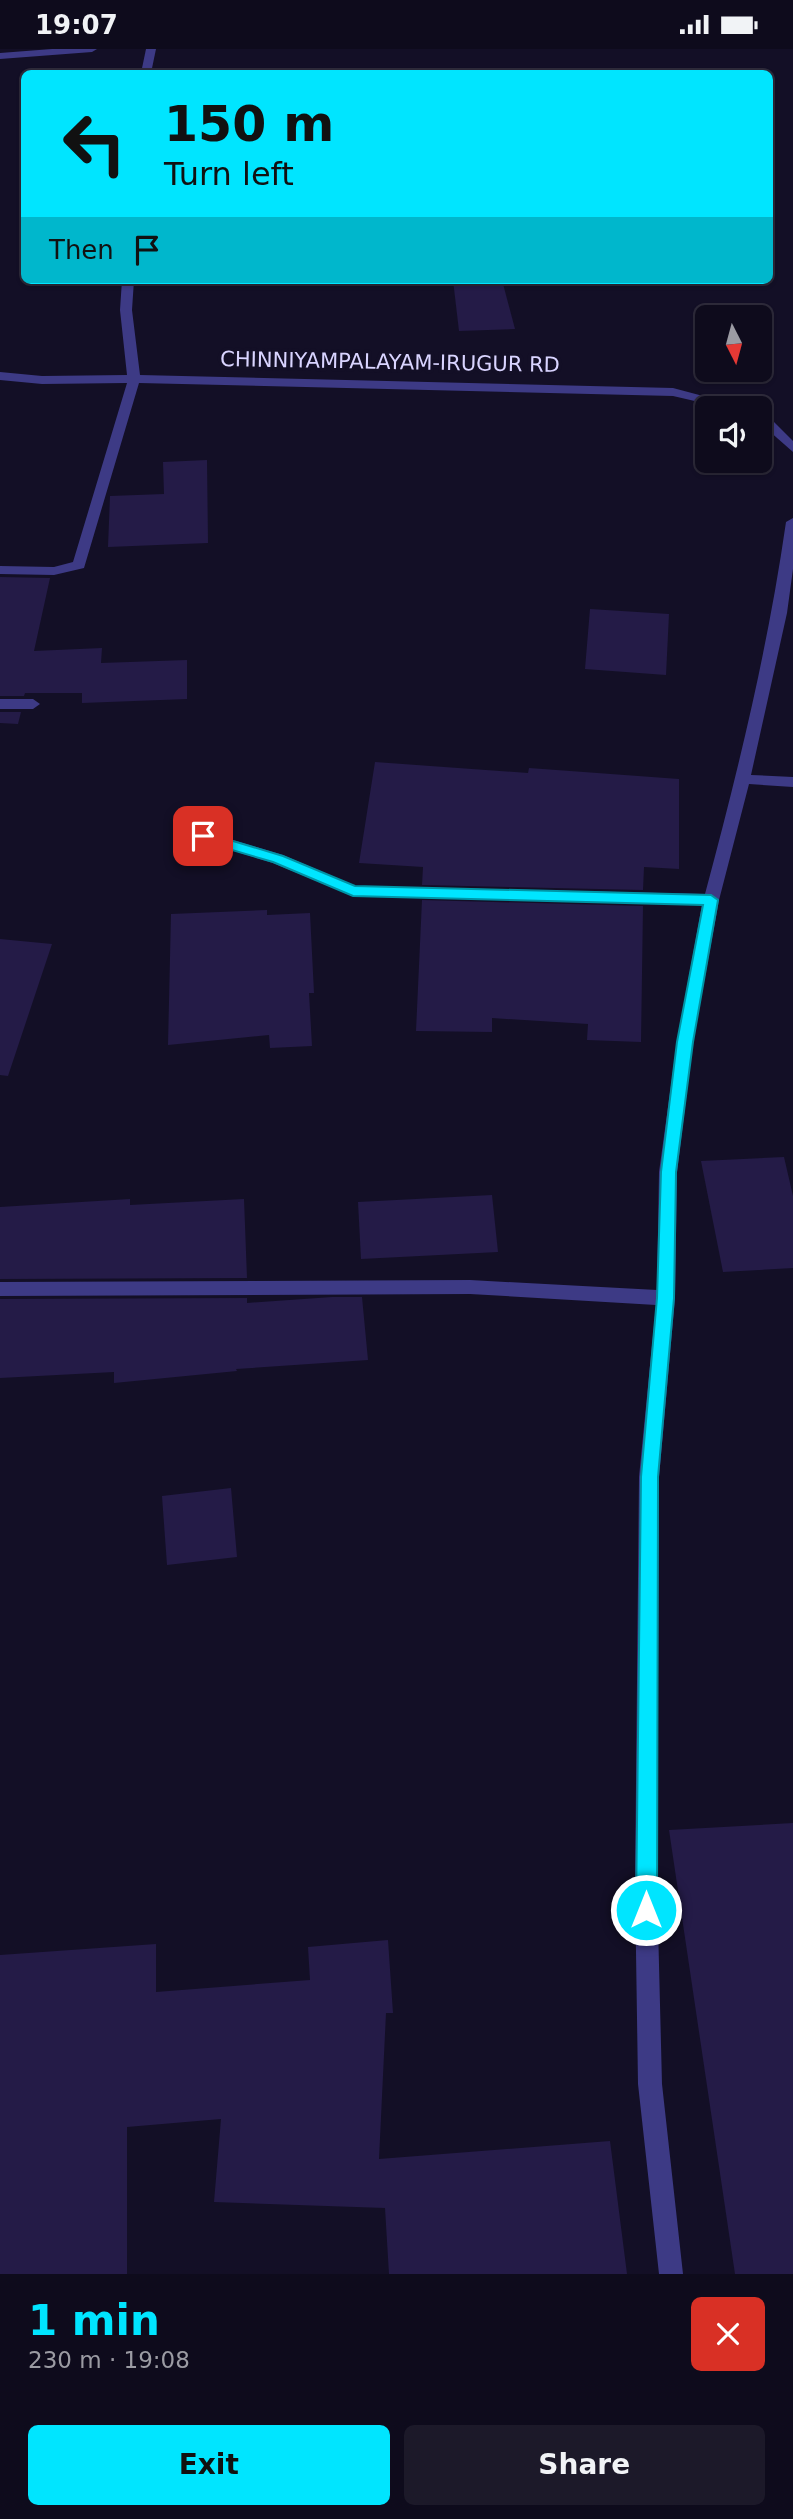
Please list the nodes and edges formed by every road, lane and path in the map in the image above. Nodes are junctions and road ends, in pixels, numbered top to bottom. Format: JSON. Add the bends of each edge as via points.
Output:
{"nodes":[{"id":1,"x":92,"y":49,"type":"edge"},
{"id":2,"x":151,"y":49,"type":"edge"},
{"id":3,"x":0,"y":55,"type":"edge"},
{"id":4,"x":147,"y":70,"type":"edge"},
{"id":5,"x":128,"y":284,"type":"edge"},
{"id":6,"x":0,"y":376,"type":"edge"},
{"id":7,"x":134,"y":379,"type":"junction"},
{"id":8,"x":695,"y":397,"type":"edge"},
{"id":9,"x":772,"y":427,"type":"edge"},
{"id":10,"x":793,"y":448,"type":"edge"},
{"id":11,"x":793,"y":522,"type":"edge"},
{"id":12,"x":0,"y":570,"type":"edge"},
{"id":13,"x":0,"y":704,"type":"edge"},
{"id":14,"x":33,"y":704,"type":"dead end"},
{"id":15,"x":742,"y":779,"type":"junction"},
{"id":16,"x":793,"y":782,"type":"edge"},
{"id":17,"x":203,"y":836,"type":"dead end"},
{"id":18,"x":711,"y":900,"type":"junction"},
{"id":19,"x":0,"y":1289,"type":"edge"},
{"id":20,"x":666,"y":1298,"type":"junction"},
{"id":21,"x":671,"y":2274,"type":"edge"}],
"edges":[{"from":1,"to":3,"type":"street"},
{"from":2,"to":4,"type":"street"},
{"from":5,"to":7,"type":"street"},
{"from":6,"to":7,"type":"street","name":"CHINNIYAMPALAYAM-IRUGUR RD"},
{"from":7,"to":8,"type":"street","name":"CHINNIYAMPALAYAM-IRUGUR RD","via":[[673,392]]},
{"from":7,"to":12,"type":"street","via":[[79,565],[54,571]]},
{"from":9,"to":10,"type":"street"},
{"from":11,"to":15,"type":"street","via":[[780,613]]},
{"from":13,"to":14,"type":"street"},
{"from":15,"to":16,"type":"street"},
{"from":15,"to":18,"type":"street"},
{"from":17,"to":18,"type":"street","via":[[278,859],[353,891]]},
{"from":18,"to":20,"type":"street","via":[[685,1042],[668,1172]]},
{"from":19,"to":20,"type":"street","via":[[470,1287]]},
{"from":20,"to":21,"type":"street","via":[[649,1477],[646,1885],[650,2084]]}]}
